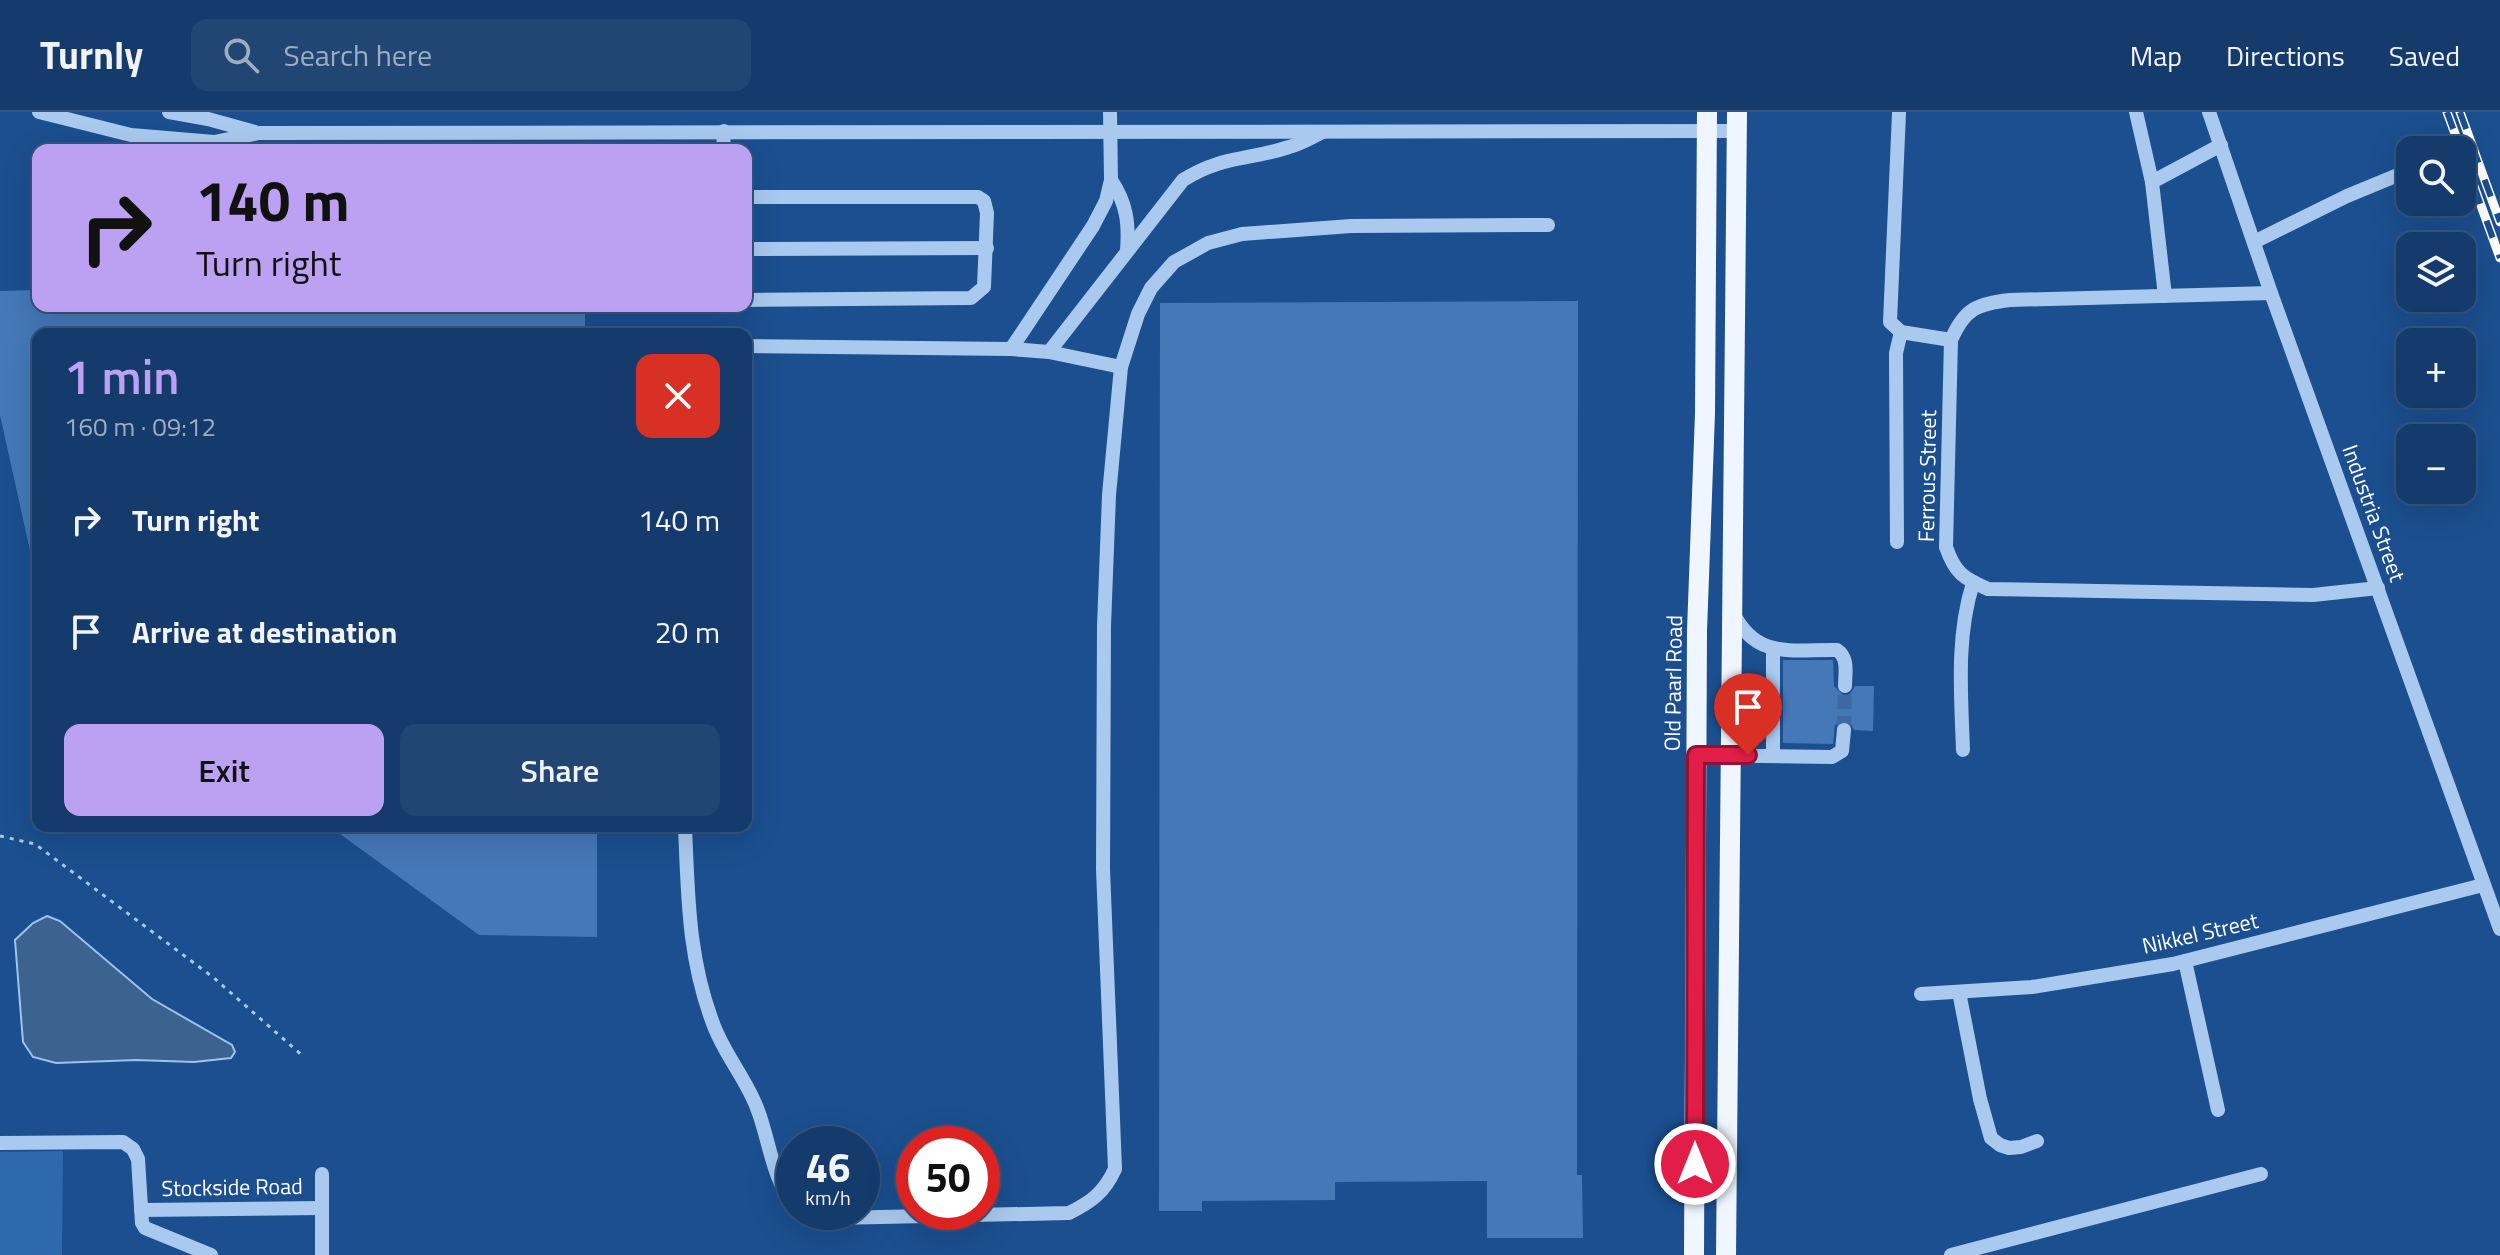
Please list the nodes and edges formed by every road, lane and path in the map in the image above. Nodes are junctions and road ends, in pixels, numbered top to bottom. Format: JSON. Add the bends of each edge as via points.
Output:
{"nodes":[{"id":1,"x":39,"y":112,"type":"edge"},
{"id":2,"x":169,"y":112,"type":"edge"},
{"id":3,"x":1110,"y":112,"type":"edge"},
{"id":4,"x":2136,"y":112,"type":"edge"},
{"id":5,"x":2209,"y":112,"type":"edge"},
{"id":6,"x":1899,"y":113,"type":"edge"},
{"id":7,"x":1707,"y":121,"type":"edge"},
{"id":8,"x":1737,"y":121,"type":"edge"},
{"id":9,"x":1110,"y":130,"type":"junction"},
{"id":10,"x":1327,"y":130,"type":"junction"},
{"id":11,"x":724,"y":131,"type":"junction"},
{"id":12,"x":259,"y":133,"type":"junction"},
{"id":13,"x":723,"y":144,"type":"edge"},
{"id":14,"x":2221,"y":145,"type":"junction"},
{"id":15,"x":2396,"y":176,"type":"edge"},
{"id":16,"x":1111,"y":180,"type":"junction"},
{"id":17,"x":2152,"y":182,"type":"junction"},
{"id":18,"x":752,"y":197,"type":"edge"},
{"id":19,"x":1548,"y":225,"type":"dead end"},
{"id":20,"x":2254,"y":242,"type":"junction"},
{"id":21,"x":987,"y":248,"type":"junction"},
{"id":22,"x":752,"y":249,"type":"edge"},
{"id":23,"x":1127,"y":251,"type":"junction"},
{"id":24,"x":2271,"y":293,"type":"junction"},
{"id":25,"x":2165,"y":296,"type":"junction"},
{"id":26,"x":752,"y":300,"type":"edge"},
{"id":27,"x":1901,"y":332,"type":"junction"},
{"id":28,"x":1951,"y":340,"type":"junction"},
{"id":29,"x":752,"y":346,"type":"edge"},
{"id":30,"x":1011,"y":349,"type":"junction"},
{"id":31,"x":1049,"y":352,"type":"junction"},
{"id":32,"x":1121,"y":367,"type":"junction"},
{"id":33,"x":1897,"y":542,"type":"dead end"},
{"id":34,"x":1973,"y":583,"type":"junction"},
{"id":35,"x":2378,"y":588,"type":"junction"},
{"id":36,"x":1731,"y":610,"type":"junction"},
{"id":37,"x":1773,"y":648,"type":"junction"},
{"id":38,"x":1845,"y":686,"type":"tunnel mouth"},
{"id":39,"x":1844,"y":730,"type":"tunnel mouth"},
{"id":40,"x":1963,"y":750,"type":"dead end"},
{"id":41,"x":1696,"y":755,"type":"junction"},
{"id":42,"x":1731,"y":755,"type":"junction"},
{"id":43,"x":1773,"y":755,"type":"junction"},
{"id":44,"x":685,"y":832,"type":"edge"},
{"id":45,"x":0,"y":836,"type":"edge"},
{"id":46,"x":2483,"y":885,"type":"junction"},
{"id":47,"x":2500,"y":929,"type":"edge"},
{"id":48,"x":2185,"y":961,"type":"junction"},
{"id":49,"x":1959,"y":992,"type":"junction"},
{"id":50,"x":1921,"y":994,"type":"dead end"},
{"id":51,"x":304,"y":1057,"type":"dead end"},
{"id":52,"x":2218,"y":1110,"type":"dead end"},
{"id":53,"x":2037,"y":1141,"type":"dead end"},
{"id":54,"x":0,"y":1143,"type":"edge"},
{"id":55,"x":776,"y":1170,"type":"edge"},
{"id":56,"x":322,"y":1174,"type":"dead end"},
{"id":57,"x":2261,"y":1174,"type":"dead end"},
{"id":58,"x":322,"y":1208,"type":"junction"},
{"id":59,"x":141,"y":1210,"type":"junction"},
{"id":60,"x":880,"y":1217,"type":"edge"},
{"id":61,"x":1968,"y":1253,"type":"edge"},
{"id":62,"x":211,"y":1255,"type":"edge"},
{"id":63,"x":322,"y":1255,"type":"edge"},
{"id":64,"x":1694,"y":1255,"type":"edge"},
{"id":65,"x":1726,"y":1255,"type":"edge"},
{"id":66,"x":1951,"y":1255,"type":"edge"}],
"edges":[{"from":1,"to":12,"type":"street","via":[[131,135],[214,142]]},
{"from":2,"to":12,"type":"street"},
{"from":3,"to":9,"type":"street"},
{"from":4,"to":17,"type":"street"},
{"from":5,"to":14,"type":"street","name":"Industria Street"},
{"from":6,"to":27,"type":"street","via":[[1890,322]]},
{"from":7,"to":8,"type":"street"},
{"from":7,"to":10,"type":"street"},
{"from":7,"to":41,"type":"main road","name":"Old Paarl Road"},
{"from":8,"to":36,"type":"main road"},
{"from":9,"to":10,"type":"street"},
{"from":9,"to":11,"type":"street"},
{"from":9,"to":16,"type":"street"},
{"from":10,"to":23,"type":"street","via":[[1290,147],[1204,167],[1183,180]]},
{"from":11,"to":12,"type":"street"},
{"from":11,"to":13,"type":"street"},
{"from":14,"to":17,"type":"street"},
{"from":14,"to":20,"type":"street","name":"Industria Street"},
{"from":15,"to":20,"type":"street"},
{"from":16,"to":23,"type":"street","via":[[1127,210]]},
{"from":16,"to":30,"type":"street","via":[[1093,226]]},
{"from":17,"to":25,"type":"street"},
{"from":18,"to":21,"type":"street","via":[[978,197],[986,206]]},
{"from":19,"to":32,"type":"street","via":[[1351,226],[1242,234],[1208,243],[1174,262],[1151,288]]},
{"from":20,"to":24,"type":"street","name":"Industria Street"},
{"from":21,"to":22,"type":"street"},
{"from":21,"to":26,"type":"street","via":[[984,287],[971,298]]},
{"from":23,"to":31,"type":"street"},
{"from":24,"to":25,"type":"street"},
{"from":24,"to":35,"type":"street","name":"Industria Street"},
{"from":25,"to":28,"type":"street","via":[[1985,303],[1968,312]]},
{"from":27,"to":28,"type":"street"},
{"from":27,"to":33,"type":"street","via":[[1896,353]]},
{"from":28,"to":34,"type":"street","name":"Ferrous Street","via":[[1946,547],[1952,566]]},
{"from":29,"to":30,"type":"street"},
{"from":30,"to":31,"type":"street"},
{"from":31,"to":32,"type":"street"},
{"from":32,"to":60,"type":"street","via":[[1109,495],[1104,641],[1103,869],[1115,1169],[1093,1201],[1069,1213]]},
{"from":34,"to":35,"type":"street","via":[[1988,589],[2313,595]]},
{"from":34,"to":40,"type":"street","via":[[1961,632]]},
{"from":35,"to":46,"type":"street","name":"Industria Street"},
{"from":36,"to":37,"type":"street","via":[[1747,636]]},
{"from":36,"to":42,"type":"main road"},
{"from":37,"to":38,"type":"street","via":[[1837,650],[1846,664]]},
{"from":37,"to":43,"type":"street"},
{"from":39,"to":43,"type":"street","via":[[1837,755]]},
{"from":41,"to":42,"type":"street"},
{"from":41,"to":64,"type":"main road","name":"Old Paarl Road"},
{"from":42,"to":43,"type":"street"},
{"from":42,"to":65,"type":"main road"},
{"from":44,"to":55,"type":"street","via":[[691,940],[706,1002],[752,1094]]},
{"from":45,"to":51,"type":"path","via":[[35,844],[214,978]]},
{"from":46,"to":47,"type":"street","name":"Industria Street"},
{"from":46,"to":48,"type":"street","name":"Nikkel Street"},
{"from":48,"to":49,"type":"street","name":"Nikkel Street","via":[[2032,987]]},
{"from":48,"to":52,"type":"street"},
{"from":49,"to":50,"type":"street","name":"Nikkel Street"},
{"from":49,"to":53,"type":"street","via":[[1991,1138],[2009,1148]]},
{"from":54,"to":59,"type":"street","name":"Stockside Road","via":[[123,1142],[138,1159]]},
{"from":56,"to":58,"type":"street","name":"Stockside Road"},
{"from":57,"to":61,"type":"street"},
{"from":58,"to":59,"type":"street","name":"Stockside Road"},
{"from":58,"to":63,"type":"street","name":"Stockside Road"},
{"from":59,"to":62,"type":"street","name":"Stockside Road","via":[[147,1231]]},
{"from":61,"to":66,"type":"street"}]}
